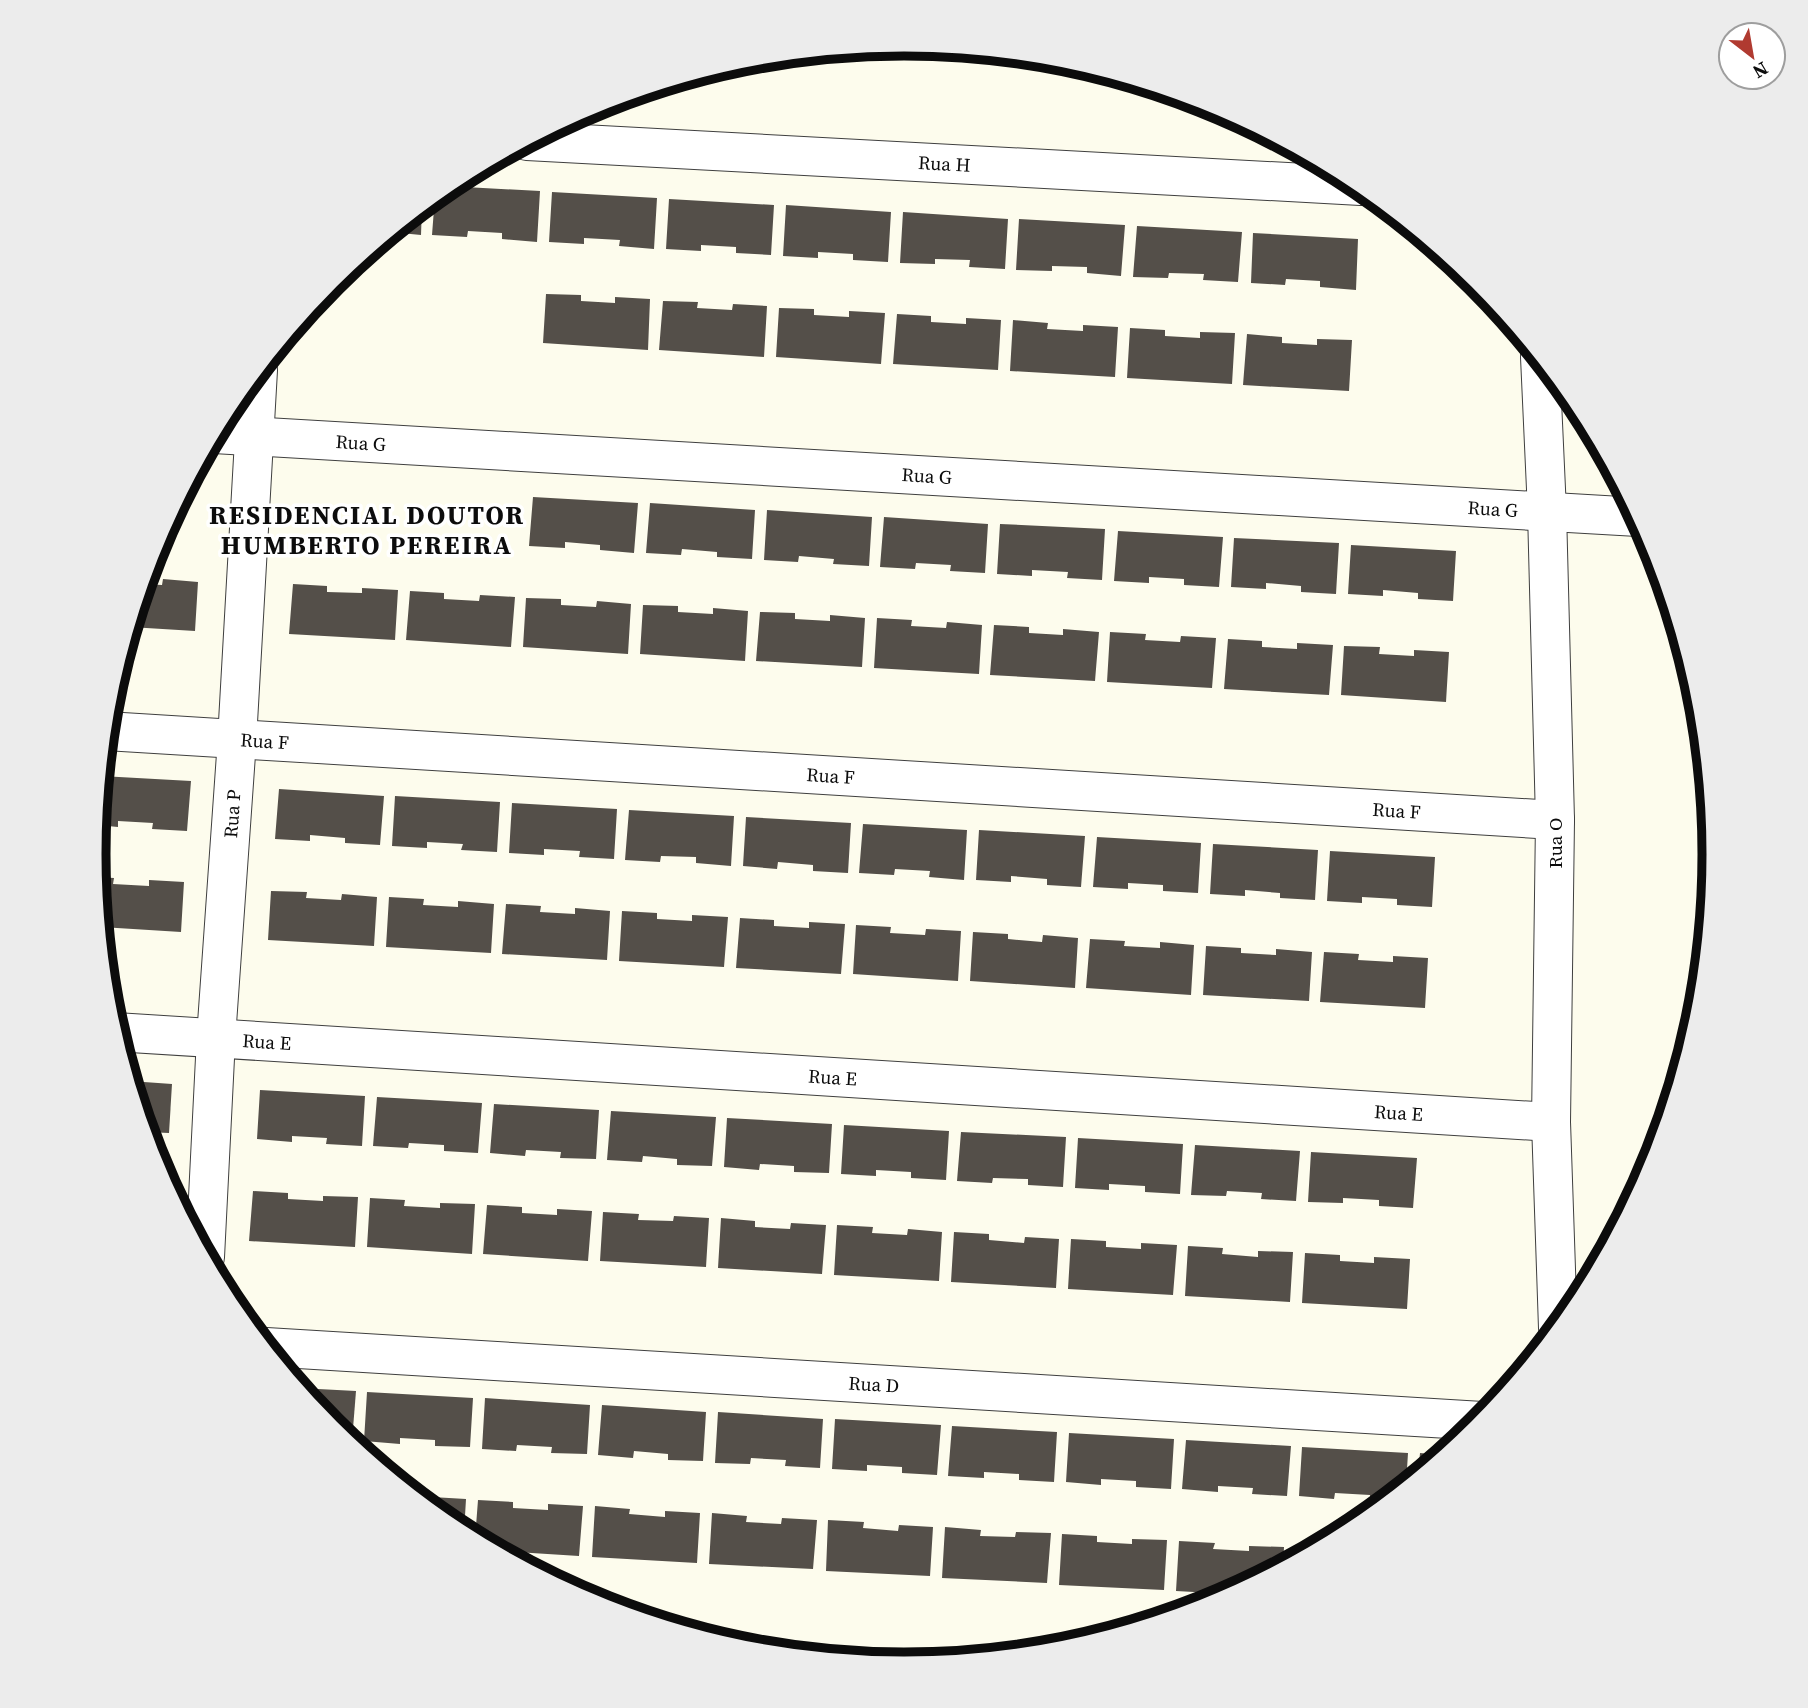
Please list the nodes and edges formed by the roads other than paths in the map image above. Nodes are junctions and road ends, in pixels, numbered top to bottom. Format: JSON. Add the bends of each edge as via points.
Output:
{"nodes":[{"id":1,"x":544,"y":142,"type":"edge"},
{"id":2,"x":1338,"y":185,"type":"edge"},
{"id":3,"x":1541,"y":373,"type":"edge"},
{"id":4,"x":257,"y":387,"type":"edge"},
{"id":5,"x":225,"y":435,"type":"edge"},
{"id":6,"x":254,"y":437,"type":"junction"},
{"id":7,"x":1547,"y":512,"type":"junction"},
{"id":8,"x":1627,"y":516,"type":"edge"},
{"id":9,"x":116,"y":732,"type":"edge"},
{"id":10,"x":237,"y":740,"type":"junction"},
{"id":11,"x":1555,"y":820,"type":"junction"},
{"id":12,"x":126,"y":1033,"type":"edge"},
{"id":13,"x":216,"y":1038,"type":"junction"},
{"id":14,"x":1551,"y":1122,"type":"junction"},
{"id":15,"x":206,"y":1240,"type":"edge"},
{"id":16,"x":1557,"y":1312,"type":"edge"},
{"id":17,"x":278,"y":1349,"type":"edge"},
{"id":18,"x":1466,"y":1420,"type":"edge"}],
"edges":[{"from":1,"to":2,"type":"street","name":"Rua H"},
{"from":3,"to":7,"type":"street","name":"Rua O"},
{"from":4,"to":6,"type":"street","name":"Rua P"},
{"from":5,"to":6,"type":"street","name":"Rua G"},
{"from":6,"to":7,"type":"street","name":"Rua G"},
{"from":6,"to":10,"type":"street","name":"Rua P"},
{"from":7,"to":8,"type":"street","name":"Rua G"},
{"from":7,"to":11,"type":"street","name":"Rua O"},
{"from":9,"to":10,"type":"street","name":"Rua F"},
{"from":10,"to":11,"type":"street","name":"Rua F"},
{"from":10,"to":13,"type":"street","name":"Rua P"},
{"from":11,"to":14,"type":"street","name":"Rua O"},
{"from":12,"to":13,"type":"street","name":"Rua E"},
{"from":13,"to":14,"type":"street","name":"Rua E"},
{"from":13,"to":15,"type":"street","name":"Rua P"},
{"from":14,"to":16,"type":"street","name":"Rua O"},
{"from":17,"to":18,"type":"street","name":"Rua D"}]}
